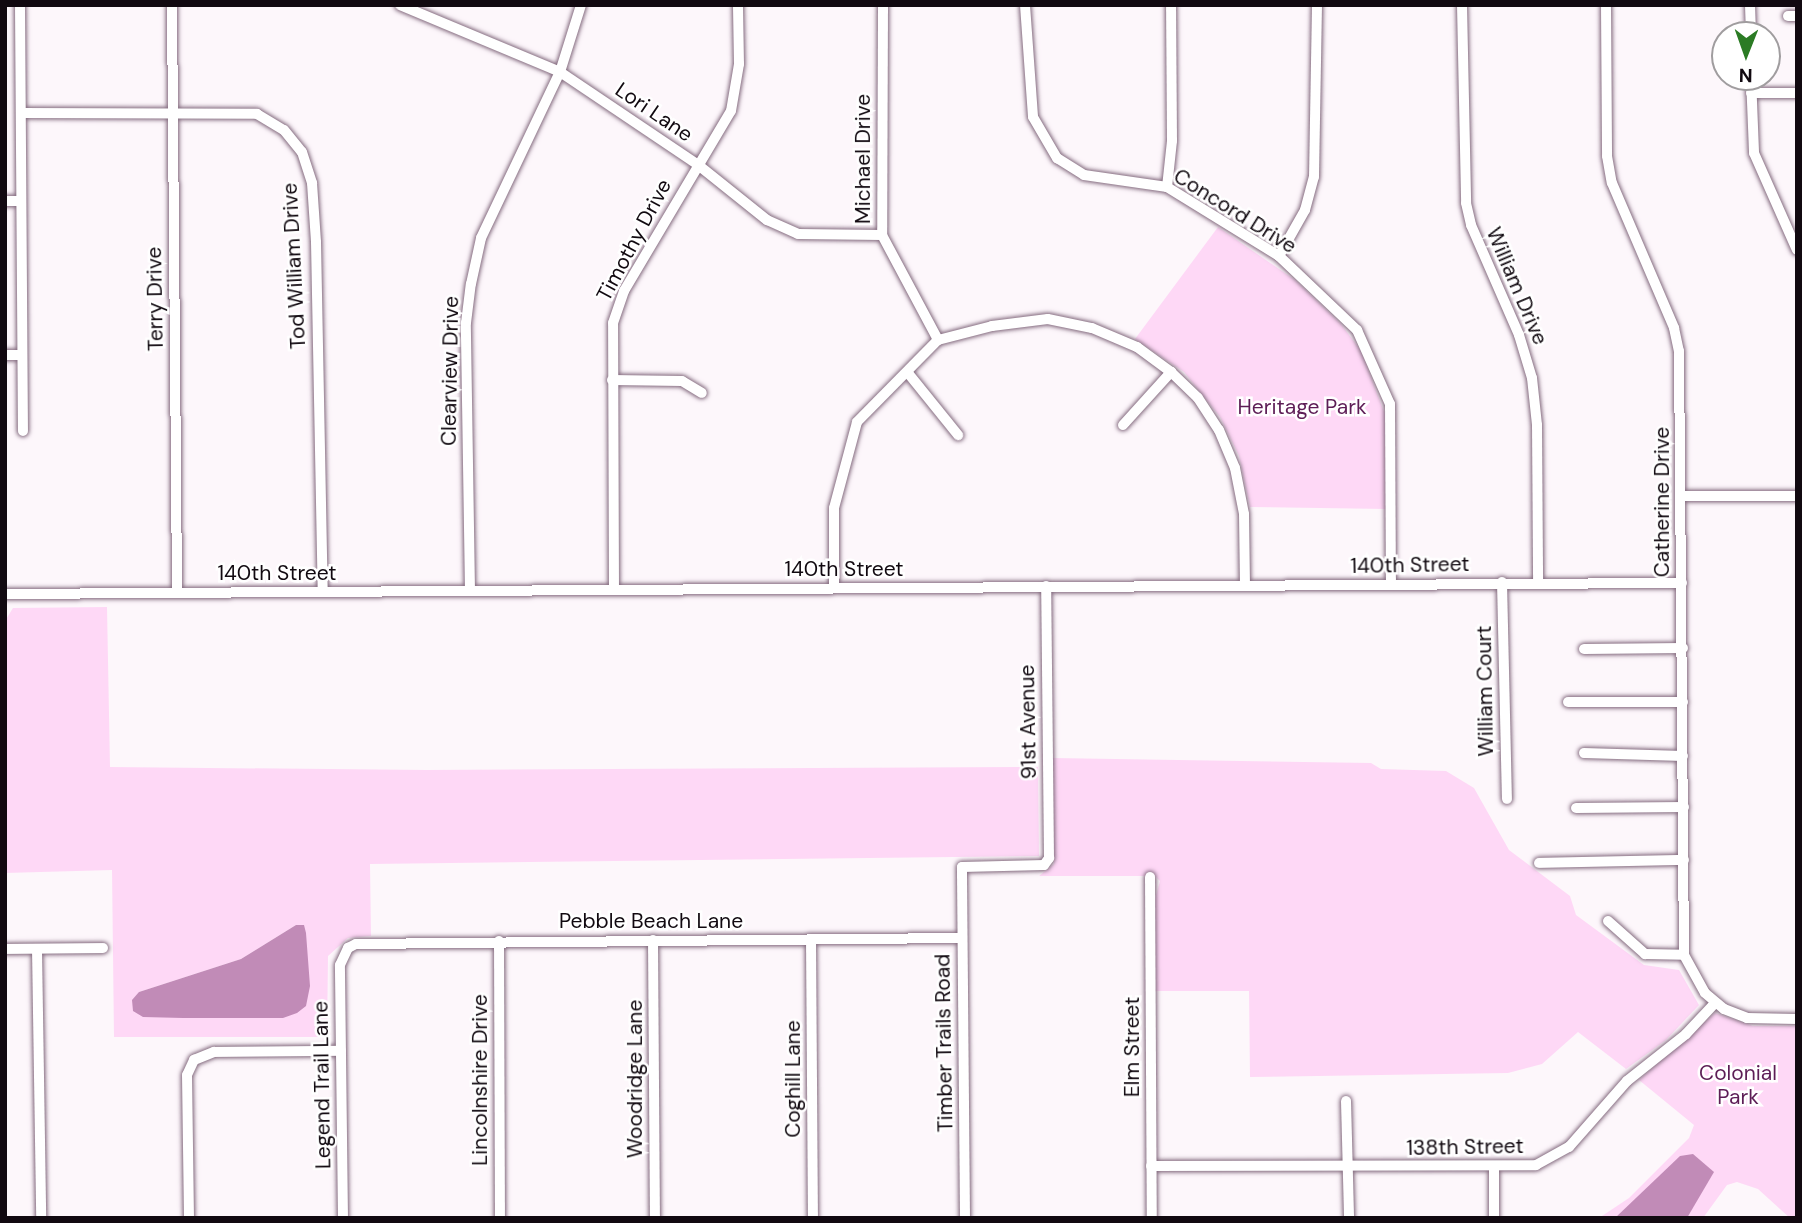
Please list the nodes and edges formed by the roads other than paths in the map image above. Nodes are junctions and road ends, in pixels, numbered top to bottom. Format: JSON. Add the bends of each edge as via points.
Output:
{"nodes":[{"id":1,"x":20,"y":5,"type":"edge"},
{"id":2,"x":172,"y":5,"type":"edge"},
{"id":3,"x":400,"y":5,"type":"edge"},
{"id":4,"x":581,"y":5,"type":"edge"},
{"id":5,"x":738,"y":5,"type":"edge"},
{"id":6,"x":883,"y":5,"type":"edge"},
{"id":7,"x":1025,"y":5,"type":"edge"},
{"id":8,"x":1171,"y":5,"type":"edge"},
{"id":9,"x":1317,"y":5,"type":"edge"},
{"id":10,"x":1462,"y":5,"type":"edge"},
{"id":11,"x":1606,"y":5,"type":"edge"},
{"id":12,"x":560,"y":72,"type":"junction"},
{"id":13,"x":1751,"y":93,"type":"joint"},
{"id":14,"x":1797,"y":93,"type":"edge"},
{"id":15,"x":172,"y":111,"type":"junction"},
{"id":16,"x":21,"y":113,"type":"junction"},
{"id":17,"x":697,"y":164,"type":"junction"},
{"id":18,"x":1167,"y":187,"type":"junction"},
{"id":19,"x":5,"y":201,"type":"edge"},
{"id":20,"x":21,"y":201,"type":"junction"},
{"id":21,"x":882,"y":235,"type":"junction"},
{"id":22,"x":1797,"y":250,"type":"edge"},
{"id":23,"x":1279,"y":256,"type":"junction"},
{"id":24,"x":938,"y":340,"type":"junction"},
{"id":25,"x":5,"y":355,"type":"edge"},
{"id":26,"x":22,"y":355,"type":"junction"},
{"id":27,"x":1171,"y":372,"type":"junction"},
{"id":28,"x":908,"y":373,"type":"junction"},
{"id":29,"x":612,"y":380,"type":"junction"},
{"id":30,"x":702,"y":393,"type":"dead end"},
{"id":31,"x":1123,"y":425,"type":"dead end"},
{"id":32,"x":23,"y":432,"type":"dead end"},
{"id":33,"x":958,"y":435,"type":"dead end"},
{"id":34,"x":1682,"y":496,"type":"junction"},
{"id":35,"x":1797,"y":496,"type":"edge"},
{"id":36,"x":1502,"y":582,"type":"junction"},
{"id":37,"x":1538,"y":582,"type":"junction"},
{"id":38,"x":1682,"y":583,"type":"junction"},
{"id":39,"x":1245,"y":584,"type":"junction"},
{"id":40,"x":1391,"y":585,"type":"junction"},
{"id":41,"x":1046,"y":586,"type":"junction"},
{"id":42,"x":834,"y":588,"type":"junction"},
{"id":43,"x":614,"y":590,"type":"junction"},
{"id":44,"x":470,"y":591,"type":"junction"},
{"id":45,"x":323,"y":592,"type":"junction"},
{"id":46,"x":177,"y":593,"type":"junction"},
{"id":47,"x":5,"y":594,"type":"edge"},
{"id":48,"x":1683,"y":648,"type":"junction"},
{"id":49,"x":1584,"y":649,"type":"dead end"},
{"id":50,"x":1569,"y":702,"type":"dead end"},
{"id":51,"x":1683,"y":702,"type":"junction"},
{"id":52,"x":1584,"y":752,"type":"dead end"},
{"id":53,"x":1683,"y":756,"type":"junction"},
{"id":54,"x":1507,"y":799,"type":"dead end"},
{"id":55,"x":1684,"y":807,"type":"junction"},
{"id":56,"x":1576,"y":808,"type":"dead end"},
{"id":57,"x":1684,"y":860,"type":"junction"},
{"id":58,"x":1539,"y":863,"type":"dead end"},
{"id":59,"x":962,"y":867,"type":"joint"},
{"id":60,"x":1150,"y":877,"type":"dead end"},
{"id":61,"x":1608,"y":921,"type":"dead end"},
{"id":62,"x":962,"y":938,"type":"junction"},
{"id":63,"x":811,"y":939,"type":"junction"},
{"id":64,"x":653,"y":940,"type":"junction"},
{"id":65,"x":499,"y":941,"type":"junction"},
{"id":66,"x":103,"y":948,"type":"dead end"},
{"id":67,"x":5,"y":949,"type":"edge"},
{"id":68,"x":37,"y":949,"type":"junction"},
{"id":69,"x":344,"y":953,"type":"joint"},
{"id":70,"x":1685,"y":955,"type":"junction"},
{"id":71,"x":1715,"y":1003,"type":"junction"},
{"id":72,"x":1797,"y":1020,"type":"edge"},
{"id":73,"x":341,"y":1051,"type":"junction"},
{"id":74,"x":1346,"y":1101,"type":"dead end"},
{"id":75,"x":1151,"y":1166,"type":"junction"},
{"id":76,"x":1494,"y":1166,"type":"junction"},
{"id":77,"x":1349,"y":1167,"type":"junction"},
{"id":78,"x":41,"y":1218,"type":"edge"},
{"id":79,"x":189,"y":1218,"type":"edge"},
{"id":80,"x":343,"y":1218,"type":"edge"},
{"id":81,"x":500,"y":1218,"type":"edge"},
{"id":82,"x":654,"y":1218,"type":"edge"},
{"id":83,"x":813,"y":1218,"type":"edge"},
{"id":84,"x":965,"y":1218,"type":"edge"},
{"id":85,"x":1152,"y":1218,"type":"edge"},
{"id":86,"x":1349,"y":1218,"type":"edge"},
{"id":87,"x":1494,"y":1218,"type":"edge"}],
"edges":[{"from":1,"to":16,"type":"street"},
{"from":2,"to":15,"type":"street","name":"Terry Drive"},
{"from":3,"to":12,"type":"street","name":"Lori Lane"},
{"from":4,"to":12,"type":"street","name":"Clearview Drive"},
{"from":5,"to":17,"type":"street","name":"Timothy Drive","via":[[739,64],[731,111]]},
{"from":6,"to":21,"type":"street","name":"Michael Drive"},
{"from":7,"to":18,"type":"street","name":"Concord Drive","via":[[1033,117],[1048,146],[1084,175]]},
{"from":8,"to":18,"type":"street","via":[[1172,141]]},
{"from":9,"to":23,"type":"street","via":[[1314,177],[1305,211]]},
{"from":10,"to":37,"type":"street","name":"William Drive","via":[[1466,203],[1532,378],[1537,425]]},
{"from":11,"to":34,"type":"street","name":"Catherine Drive","via":[[1607,156],[1612,183],[1677,339]]},
{"from":12,"to":17,"type":"street","name":"Lori Lane"},
{"from":12,"to":44,"type":"street","name":"Clearview Drive","via":[[481,238],[471,284],[466,323]]},
{"from":13,"to":14,"type":"street"},
{"from":13,"to":22,"type":"street","via":[[1754,153]]},
{"from":15,"to":16,"type":"street","name":"Tod William Drive"},
{"from":15,"to":45,"type":"street","name":"Tod William Drive","via":[[257,114],[284,130],[302,152],[312,183]]},
{"from":15,"to":46,"type":"street","name":"Terry Drive"},
{"from":16,"to":20,"type":"street"},
{"from":17,"to":21,"type":"street","name":"Lori Lane","via":[[767,220],[798,234]]},
{"from":17,"to":29,"type":"street","name":"Timothy Drive","via":[[624,292],[613,323]]},
{"from":18,"to":23,"type":"street","name":"Concord Drive"},
{"from":19,"to":20,"type":"street"},
{"from":20,"to":26,"type":"street"},
{"from":21,"to":24,"type":"street","name":"Michael Drive"},
{"from":23,"to":40,"type":"street","name":"Concord Drive","via":[[1357,330],[1390,404]]},
{"from":24,"to":27,"type":"street","via":[[992,326],[1048,319],[1092,327],[1126,342]]},
{"from":24,"to":28,"type":"street"},
{"from":25,"to":26,"type":"street"},
{"from":26,"to":32,"type":"street"},
{"from":27,"to":31,"type":"street"},
{"from":27,"to":39,"type":"street","via":[[1198,398],[1219,430],[1235,468],[1244,514]]},
{"from":28,"to":33,"type":"street"},
{"from":28,"to":42,"type":"street","via":[[857,422],[836,487]]},
{"from":29,"to":30,"type":"street","via":[[682,382]]},
{"from":29,"to":43,"type":"street","name":"Timothy Drive"},
{"from":34,"to":35,"type":"street"},
{"from":34,"to":38,"type":"street","name":"Catherine Drive"},
{"from":36,"to":37,"type":"street","name":"140th Street"},
{"from":36,"to":40,"type":"street","name":"140th Street"},
{"from":36,"to":54,"type":"street","name":"William Court"},
{"from":37,"to":38,"type":"street","name":"140th Street"},
{"from":38,"to":48,"type":"street","name":"Catherine Drive"},
{"from":39,"to":40,"type":"street","name":"140th Street"},
{"from":39,"to":41,"type":"street","name":"140th Street"},
{"from":41,"to":42,"type":"street","name":"140th Street"},
{"from":41,"to":59,"type":"street","name":"91st Avenue","via":[[1049,858],[1044,865]]},
{"from":42,"to":43,"type":"street","name":"140th Street"},
{"from":43,"to":44,"type":"street","name":"140th Street"},
{"from":44,"to":45,"type":"street","name":"140th Street"},
{"from":45,"to":46,"type":"street","name":"140th Street"},
{"from":46,"to":47,"type":"street","name":"140th Street"},
{"from":48,"to":49,"type":"street"},
{"from":48,"to":51,"type":"street","name":"Catherine Drive"},
{"from":50,"to":51,"type":"street"},
{"from":51,"to":53,"type":"street","name":"Catherine Drive"},
{"from":52,"to":53,"type":"street"},
{"from":53,"to":55,"type":"street","name":"Catherine Drive"},
{"from":55,"to":56,"type":"street"},
{"from":55,"to":57,"type":"street","name":"Catherine Drive"},
{"from":57,"to":58,"type":"street"},
{"from":57,"to":70,"type":"street","name":"Catherine Drive"},
{"from":59,"to":62,"type":"street","name":"Timber Trails Road"},
{"from":60,"to":75,"type":"street","name":"Elm Street"},
{"from":61,"to":70,"type":"street","via":[[1645,954]]},
{"from":62,"to":63,"type":"street","name":"Pebble Beach Lane"},
{"from":62,"to":84,"type":"street","name":"Timber Trails Road"},
{"from":63,"to":64,"type":"street","name":"Pebble Beach Lane"},
{"from":63,"to":83,"type":"street","name":"Coghill Lane"},
{"from":64,"to":65,"type":"street","name":"Pebble Beach Lane"},
{"from":64,"to":82,"type":"street","name":"Woodridge Lane"},
{"from":65,"to":69,"type":"street","name":"Pebble Beach Lane","via":[[368,942]]},
{"from":65,"to":81,"type":"street","name":"Lincolnshire Drive"},
{"from":66,"to":68,"type":"street"},
{"from":67,"to":68,"type":"street"},
{"from":68,"to":78,"type":"street"},
{"from":69,"to":73,"type":"street","name":"Legend Trail Lane"},
{"from":70,"to":71,"type":"street"},
{"from":71,"to":72,"type":"street","via":[[1747,1018]]},
{"from":71,"to":76,"type":"street","name":"138th Street","via":[[1686,1034],[1639,1069],[1559,1156],[1536,1166]]},
{"from":73,"to":79,"type":"street","via":[[214,1052],[194,1060],[187,1076]]},
{"from":73,"to":80,"type":"street","name":"Legend Trail Lane"},
{"from":74,"to":77,"type":"street"},
{"from":75,"to":77,"type":"street","name":"138th Street"},
{"from":75,"to":85,"type":"street","name":"Elm Street"},
{"from":76,"to":77,"type":"street","name":"138th Street"},
{"from":76,"to":87,"type":"street"},
{"from":77,"to":86,"type":"street"}]}
